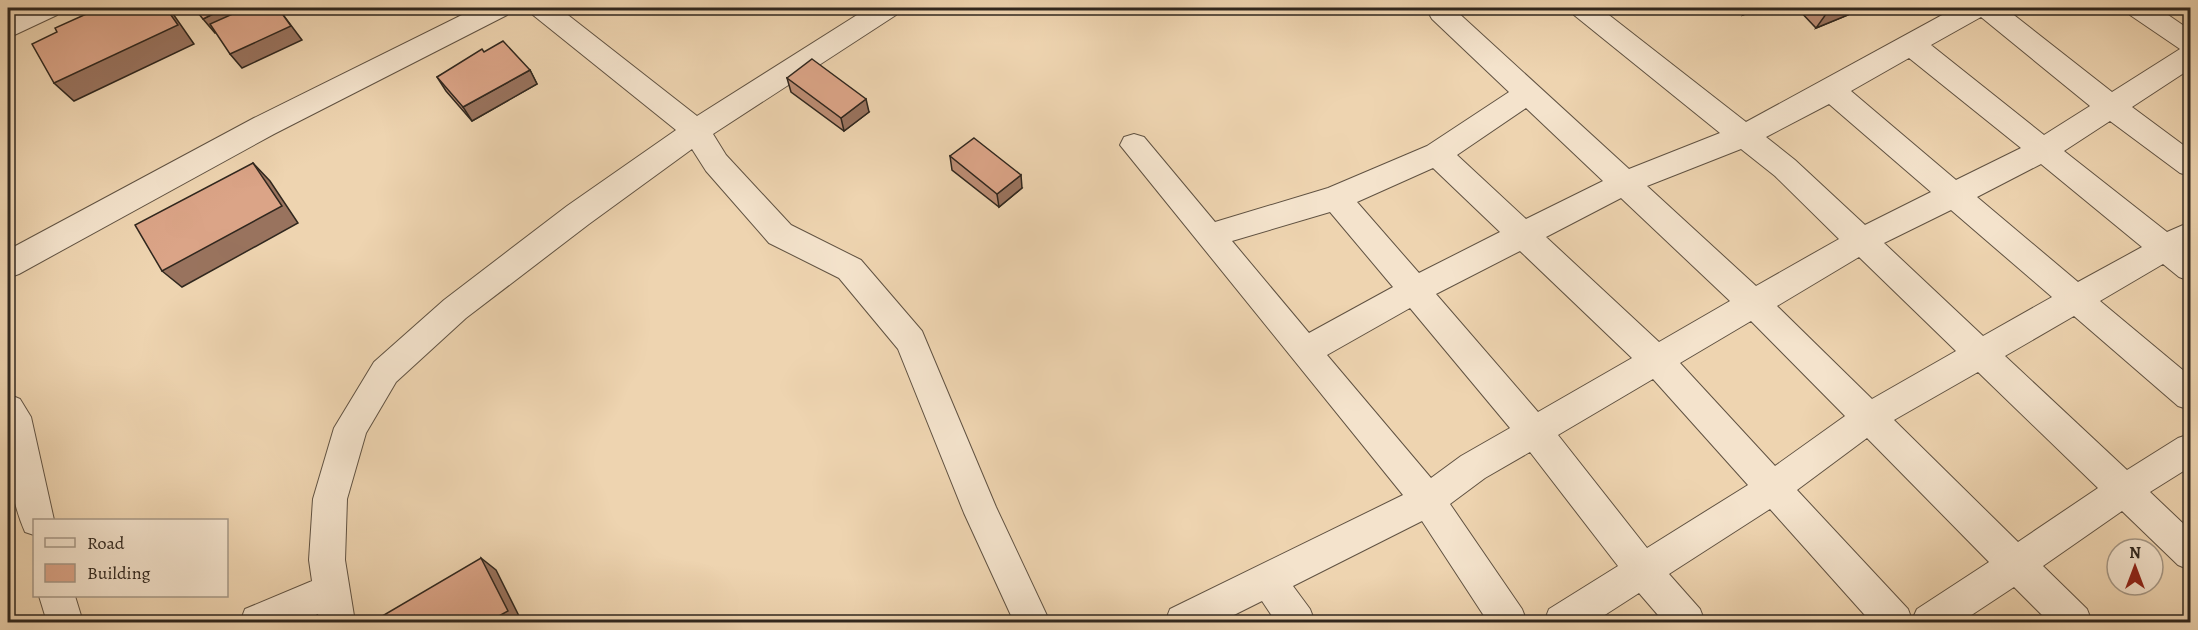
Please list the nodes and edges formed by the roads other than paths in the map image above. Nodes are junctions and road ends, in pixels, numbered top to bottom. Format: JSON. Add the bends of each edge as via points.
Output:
{"nodes":[{"id":1,"x":48,"y":8,"type":"edge"},
{"id":2,"x":498,"y":8,"type":"edge"},
{"id":3,"x":542,"y":8,"type":"edge"},
{"id":4,"x":887,"y":8,"type":"edge"},
{"id":5,"x":1583,"y":8,"type":"edge"},
{"id":6,"x":1976,"y":8,"type":"edge"},
{"id":7,"x":1988,"y":8,"type":"edge"},
{"id":8,"x":2139,"y":8,"type":"edge"},
{"id":9,"x":1441,"y":12,"type":"dead end"},
{"id":10,"x":8,"y":28,"type":"edge"},
{"id":11,"x":2190,"y":43,"type":"edge"},
{"id":12,"x":1911,"y":44,"type":"junction"},
{"id":13,"x":2190,"y":56,"type":"edge"},
{"id":14,"x":1831,"y":90,"type":"junction"},
{"id":15,"x":1528,"y":93,"type":"junction"},
{"id":16,"x":2111,"y":107,"type":"junction"},
{"id":17,"x":696,"y":131,"type":"junction"},
{"id":18,"x":1744,"y":136,"type":"junction"},
{"id":19,"x":1134,"y":145,"type":"dead end"},
{"id":20,"x":2043,"y":150,"type":"junction"},
{"id":21,"x":1437,"y":154,"type":"junction"},
{"id":22,"x":2190,"y":165,"type":"edge"},
{"id":23,"x":1625,"y":183,"type":"junction"},
{"id":24,"x":1953,"y":195,"type":"junction"},
{"id":25,"x":1336,"y":198,"type":"junction"},
{"id":26,"x":1209,"y":236,"type":"junction"},
{"id":27,"x":1524,"y":236,"type":"junction"},
{"id":28,"x":2178,"y":240,"type":"edge"},
{"id":29,"x":1861,"y":241,"type":"junction"},
{"id":30,"x":8,"y":265,"type":"edge"},
{"id":31,"x":2190,"y":268,"type":"edge"},
{"id":32,"x":1414,"y":290,"type":"junction"},
{"id":33,"x":2074,"y":298,"type":"junction"},
{"id":34,"x":1753,"y":303,"type":"junction"},
{"id":35,"x":1305,"y":351,"type":"junction"},
{"id":36,"x":1978,"y":353,"type":"junction"},
{"id":37,"x":1656,"y":360,"type":"junction"},
{"id":38,"x":2190,"y":396,"type":"edge"},
{"id":39,"x":8,"y":408,"type":"edge"},
{"id":40,"x":1868,"y":418,"type":"junction"},
{"id":41,"x":1534,"y":430,"type":"junction"},
{"id":42,"x":2190,"y":449,"type":"edge"},
{"id":43,"x":1773,"y":488,"type":"junction"},
{"id":44,"x":2122,"y":489,"type":"junction"},
{"id":45,"x":1428,"y":500,"type":"junction"},
{"id":46,"x":37,"y":519,"type":"edge"},
{"id":47,"x":2190,"y":554,"type":"edge"},
{"id":48,"x":2017,"y":566,"type":"junction"},
{"id":49,"x":1643,"y":572,"type":"junction"},
{"id":50,"x":1268,"y":580,"type":"junction"},
{"id":51,"x":57,"y":597,"type":"edge"},
{"id":52,"x":334,"y":606,"type":"edge"},
{"id":53,"x":64,"y":622,"type":"edge"},
{"id":54,"x":258,"y":622,"type":"edge"},
{"id":55,"x":1032,"y":622,"type":"edge"},
{"id":56,"x":1183,"y":622,"type":"edge"},
{"id":57,"x":1297,"y":622,"type":"edge"},
{"id":58,"x":1509,"y":622,"type":"edge"},
{"id":59,"x":1562,"y":622,"type":"edge"},
{"id":60,"x":1687,"y":622,"type":"edge"},
{"id":61,"x":1895,"y":622,"type":"edge"},
{"id":62,"x":1930,"y":622,"type":"edge"},
{"id":63,"x":2074,"y":622,"type":"edge"}],
"edges":[{"from":1,"to":10,"type":"street"},
{"from":2,"to":30,"type":"street","via":[[264,126]]},
{"from":3,"to":17,"type":"street"},
{"from":4,"to":17,"type":"street"},
{"from":5,"to":18,"type":"street"},
{"from":6,"to":12,"type":"street"},
{"from":7,"to":16,"type":"street"},
{"from":8,"to":11,"type":"street"},
{"from":9,"to":15,"type":"street"},
{"from":12,"to":14,"type":"street"},
{"from":12,"to":20,"type":"street"},
{"from":13,"to":16,"type":"street"},
{"from":14,"to":18,"type":"street"},
{"from":14,"to":24,"type":"street"},
{"from":15,"to":21,"type":"street"},
{"from":15,"to":23,"type":"street"},
{"from":16,"to":20,"type":"street"},
{"from":16,"to":22,"type":"street"},
{"from":17,"to":52,"type":"street","via":[[455,309],[385,372],[351,428],[330,499],[327,560]]},
{"from":17,"to":55,"type":"street","via":[[716,163],[780,234],[850,269],[911,341],[981,513]]},
{"from":18,"to":23,"type":"street"},
{"from":18,"to":29,"type":"street","via":[[1785,168]]},
{"from":19,"to":26,"type":"street"},
{"from":20,"to":24,"type":"street"},
{"from":20,"to":28,"type":"street"},
{"from":21,"to":25,"type":"street"},
{"from":21,"to":27,"type":"street"},
{"from":23,"to":27,"type":"street"},
{"from":23,"to":34,"type":"street"},
{"from":24,"to":29,"type":"street"},
{"from":24,"to":33,"type":"street"},
{"from":25,"to":26,"type":"street"},
{"from":25,"to":32,"type":"street"},
{"from":26,"to":35,"type":"street"},
{"from":27,"to":32,"type":"street"},
{"from":27,"to":37,"type":"street"},
{"from":28,"to":31,"type":"street"},
{"from":28,"to":33,"type":"street"},
{"from":29,"to":34,"type":"street"},
{"from":29,"to":36,"type":"street"},
{"from":32,"to":35,"type":"street"},
{"from":32,"to":41,"type":"street"},
{"from":33,"to":36,"type":"street"},
{"from":33,"to":38,"type":"street"},
{"from":34,"to":37,"type":"street"},
{"from":34,"to":40,"type":"street"},
{"from":35,"to":45,"type":"street"},
{"from":36,"to":40,"type":"street"},
{"from":36,"to":44,"type":"street"},
{"from":37,"to":41,"type":"street"},
{"from":37,"to":43,"type":"street"},
{"from":39,"to":46,"type":"street","via":[[14,417]]},
{"from":40,"to":43,"type":"street"},
{"from":40,"to":48,"type":"street"},
{"from":41,"to":45,"type":"street","via":[[1473,466]]},
{"from":41,"to":49,"type":"street"},
{"from":42,"to":44,"type":"street"},
{"from":43,"to":49,"type":"street"},
{"from":43,"to":61,"type":"street"},
{"from":44,"to":47,"type":"street"},
{"from":44,"to":48,"type":"street"},
{"from":45,"to":50,"type":"street"},
{"from":45,"to":58,"type":"street"},
{"from":48,"to":62,"type":"street"},
{"from":48,"to":63,"type":"street"},
{"from":49,"to":59,"type":"street"},
{"from":49,"to":60,"type":"street"},
{"from":50,"to":56,"type":"street"},
{"from":50,"to":57,"type":"street"},
{"from":51,"to":53,"type":"street"},
{"from":52,"to":54,"type":"street"}]}
